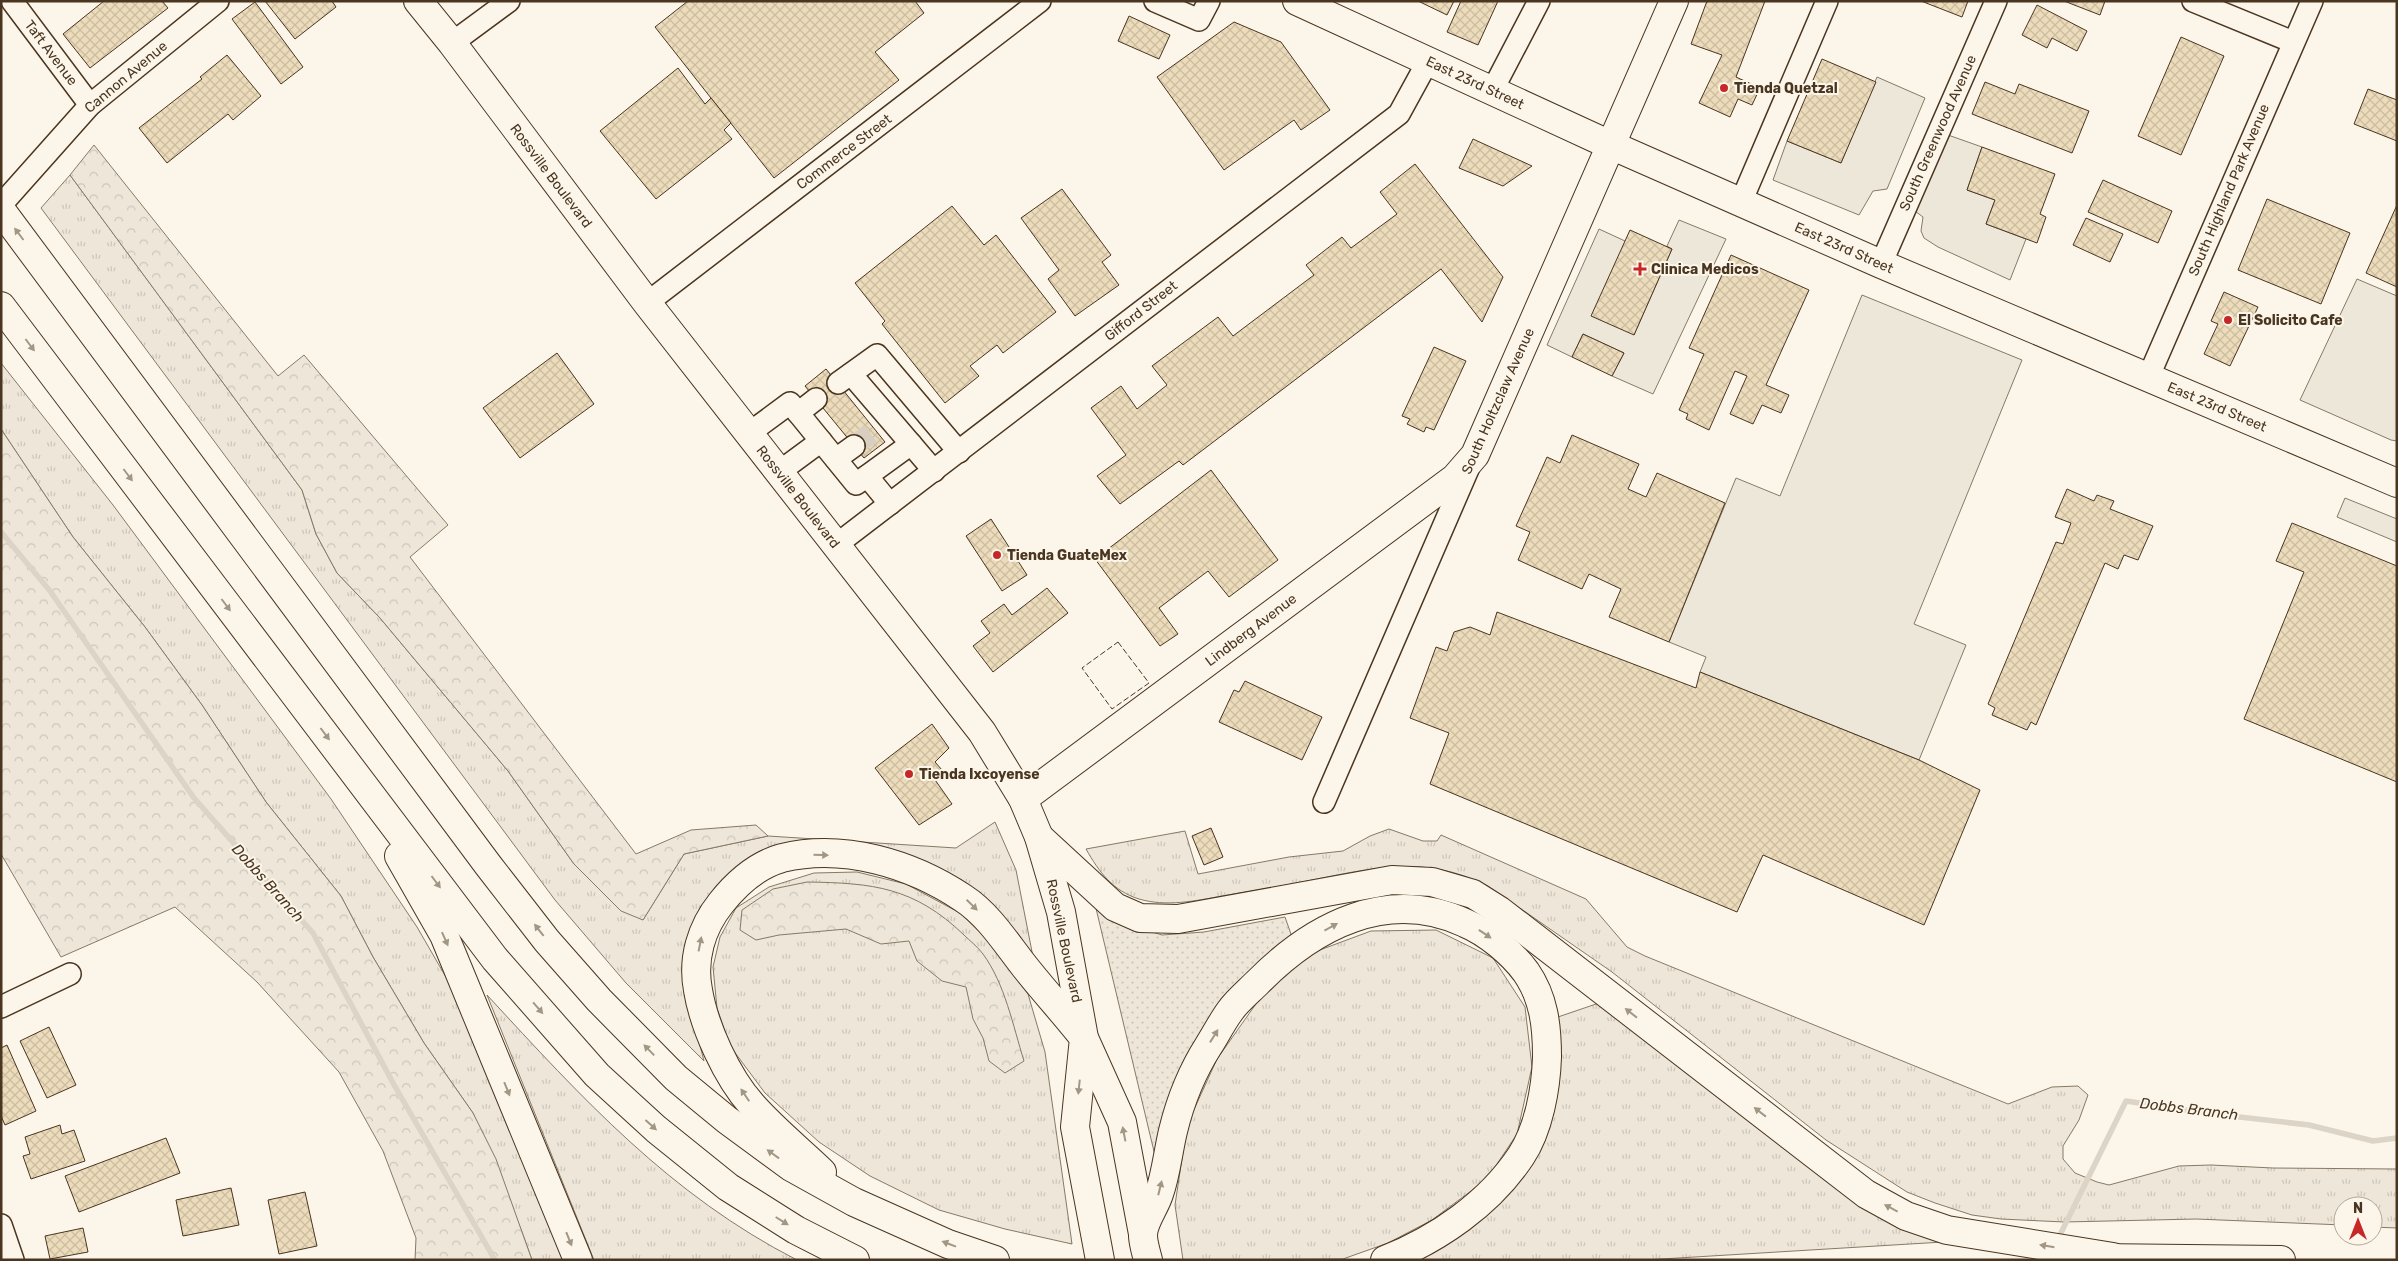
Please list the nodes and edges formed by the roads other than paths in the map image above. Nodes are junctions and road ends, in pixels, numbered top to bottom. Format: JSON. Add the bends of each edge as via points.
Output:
{"nodes":[{"id":1,"x":12,"y":1,"type":"edge"},
{"id":2,"x":218,"y":1,"type":"edge"},
{"id":3,"x":418,"y":1,"type":"edge"},
{"id":4,"x":1040,"y":1,"type":"edge"},
{"id":5,"x":1155,"y":1,"type":"edge"},
{"id":6,"x":1209,"y":1,"type":"edge"},
{"id":7,"x":1297,"y":1,"type":"edge"},
{"id":8,"x":1539,"y":1,"type":"edge"},
{"id":9,"x":1674,"y":1,"type":"edge"},
{"id":10,"x":1827,"y":1,"type":"edge"},
{"id":11,"x":1996,"y":1,"type":"edge"},
{"id":12,"x":2193,"y":1,"type":"edge"},
{"id":13,"x":2312,"y":1,"type":"edge"},
{"id":14,"x":507,"y":2,"type":"edge"},
{"id":15,"x":2293,"y":42,"type":"junction"},
{"id":16,"x":452,"y":43,"type":"junction"},
{"id":17,"x":1428,"y":61,"type":"junction"},
{"id":18,"x":1492,"y":91,"type":"junction"},
{"id":19,"x":90,"y":105,"type":"junction"},
{"id":20,"x":1610,"y":145,"type":"junction"},
{"id":21,"x":1741,"y":202,"type":"junction"},
{"id":22,"x":1,"y":205,"type":"edge"},
{"id":23,"x":1,"y":210,"type":"edge"},
{"id":24,"x":1881,"y":264,"type":"junction"},
{"id":25,"x":647,"y":303,"type":"junction"},
{"id":26,"x":1,"y":306,"type":"edge"},
{"id":27,"x":897,"y":378,"type":"junction"},
{"id":28,"x":2148,"y":378,"type":"junction"},
{"id":29,"x":872,"y":398,"type":"junction"},
{"id":30,"x":816,"y":399,"type":"dead end"},
{"id":31,"x":918,"y":404,"type":"junction"},
{"id":32,"x":798,"y":413,"type":"junction"},
{"id":33,"x":886,"y":424,"type":"junction"},
{"id":34,"x":940,"y":430,"type":"junction"},
{"id":35,"x":748,"y":434,"type":"junction"},
{"id":36,"x":821,"y":441,"type":"junction"},
{"id":37,"x":854,"y":446,"type":"tunnel mouth"},
{"id":38,"x":913,"y":446,"type":"junction"},
{"id":39,"x":958,"y":452,"type":"junction"},
{"id":40,"x":1475,"y":455,"type":"junction"},
{"id":41,"x":836,"y":459,"type":"junction"},
{"id":42,"x":934,"y":470,"type":"junction"},
{"id":43,"x":779,"y":472,"type":"junction"},
{"id":44,"x":868,"y":476,"type":"junction"},
{"id":45,"x":2397,"y":483,"type":"edge"},
{"id":46,"x":890,"y":504,"type":"junction"},
{"id":47,"x":836,"y":545,"type":"junction"},
{"id":48,"x":344,"y":759,"type":"junction"},
{"id":49,"x":1023,"y":799,"type":"junction"},
{"id":50,"x":1324,"y":802,"type":"dead end"},
{"id":51,"x":1039,"y":836,"type":"junction"},
{"id":52,"x":70,"y":974,"type":"dead end"},
{"id":53,"x":1,"y":1007,"type":"edge"},
{"id":54,"x":1084,"y":1038,"type":"junction"},
{"id":55,"x":854,"y":1202,"type":"junction"},
{"id":56,"x":1,"y":1225,"type":"edge"},
{"id":57,"x":1145,"y":1247,"type":"edge"},
{"id":58,"x":2113,"y":1257,"type":"junction"},
{"id":59,"x":13,"y":1260,"type":"edge"},
{"id":60,"x":578,"y":1260,"type":"edge"},
{"id":61,"x":855,"y":1260,"type":"edge"},
{"id":62,"x":995,"y":1260,"type":"edge"},
{"id":63,"x":1100,"y":1260,"type":"edge"},
{"id":64,"x":1385,"y":1260,"type":"edge"},
{"id":65,"x":2075,"y":1260,"type":"edge"},
{"id":66,"x":2281,"y":1260,"type":"edge"}],
"edges":[{"from":1,"to":19,"type":"street","name":"Taft Avenue"},
{"from":2,"to":19,"type":"street","name":"Cannon Avenue"},
{"from":3,"to":16,"type":"main road","name":"Rossville Boulevard"},
{"from":4,"to":25,"type":"street","name":"Commerce Street"},
{"from":5,"to":6,"type":"street","via":[[1199,20]]},
{"from":7,"to":17,"type":"main road","name":"East 23rd Street"},
{"from":8,"to":18,"type":"street"},
{"from":9,"to":20,"type":"main road","name":"South Holtzclaw Avenue"},
{"from":10,"to":21,"type":"street"},
{"from":11,"to":24,"type":"street","name":"South Greenwood Avenue"},
{"from":12,"to":15,"type":"street"},
{"from":13,"to":15,"type":"street","name":"South Highland Park Avenue"},
{"from":14,"to":16,"type":"street"},
{"from":15,"to":28,"type":"street","name":"South Highland Park Avenue"},
{"from":16,"to":25,"type":"main road","name":"Rossville Boulevard"},
{"from":17,"to":18,"type":"main road","name":"East 23rd Street"},
{"from":17,"to":39,"type":"street","name":"Gifford Street","via":[[1399,114]]},
{"from":18,"to":20,"type":"main road","name":"East 23rd Street"},
{"from":19,"to":22,"type":"street","name":"Cannon Avenue"},
{"from":20,"to":21,"type":"main road","name":"East 23rd Street"},
{"from":20,"to":40,"type":"main road","name":"South Holtzclaw Avenue"},
{"from":21,"to":24,"type":"main road","name":"East 23rd Street"},
{"from":55,"to":23,"type":"main road","one_way":true,"via":[[791,1167],[676,1078],[547,942]]},
{"from":24,"to":28,"type":"main road","name":"East 23rd Street"},
{"from":25,"to":35,"type":"main road","name":"Rossville Boulevard"},
{"from":26,"to":48,"type":"main road","one_way":true},
{"from":27,"to":29,"type":"street"},
{"from":27,"to":29,"type":"street","via":[[877,355],[844,378]]},
{"from":27,"to":31,"type":"street"},
{"from":28,"to":45,"type":"main road","name":"East 23rd Street"},
{"from":29,"to":33,"type":"street"},
{"from":30,"to":32,"type":"street"},
{"from":31,"to":33,"type":"street"},
{"from":31,"to":34,"type":"street"},
{"from":32,"to":35,"type":"street","via":[[790,403]]},
{"from":32,"to":36,"type":"street"},
{"from":33,"to":38,"type":"street"},
{"from":34,"to":38,"type":"street"},
{"from":34,"to":39,"type":"street"},
{"from":35,"to":43,"type":"main road","name":"Rossville Boulevard"},
{"from":36,"to":41,"type":"street"},
{"from":36,"to":43,"type":"street"},
{"from":37,"to":41,"type":"street"},
{"from":38,"to":42,"type":"street"},
{"from":38,"to":44,"type":"street"},
{"from":39,"to":42,"type":"street","name":"Gifford Street"},
{"from":40,"to":49,"type":"main road","name":"Lindberg Avenue","via":[[1455,478]]},
{"from":40,"to":50,"type":"street","name":"South Holtzclaw Avenue"},
{"from":41,"to":44,"type":"street","via":[[856,484]]},
{"from":42,"to":46,"type":"street","name":"Gifford Street"},
{"from":43,"to":47,"type":"main road","name":"Rossville Boulevard"},
{"from":44,"to":46,"type":"street"},
{"from":46,"to":47,"type":"street","name":"Gifford Street"},
{"from":47,"to":49,"type":"main road","name":"Rossville Boulevard","via":[[982,732]]},
{"from":48,"to":60,"type":"main road","one_way":true,"via":[[444,935]]},
{"from":48,"to":61,"type":"main road","one_way":true,"via":[[494,959],[597,1076],[728,1187],[796,1230]]},
{"from":49,"to":51,"type":"main road","name":"Rossville Boulevard"},
{"from":51,"to":54,"type":"main road","name":"Rossville Boulevard","via":[[1061,912]]},
{"from":58,"to":51,"type":"main road","one_way":true,"via":[[1947,1230],[1906,1216],[1866,1194],[1500,911],[1473,894],[1432,882],[1392,880],[1178,919],[1140,918],[1115,907]]},
{"from":52,"to":53,"type":"street"},
{"from":55,"to":54,"type":"main road","one_way":true,"via":[[751,1104],[722,1060],[705,1018],[698,990],[697,962],[701,935],[733,888],[754,871],[781,859],[814,854],[892,863],[927,876],[965,899],[999,931]]},
{"from":57,"to":54,"type":"main road","name":"Rossville Boulevard","one_way":true,"via":[[1122,1122]]},
{"from":54,"to":63,"type":"main road","name":"Rossville Boulevard","one_way":true,"via":[[1075,1127]]},
{"from":62,"to":55,"type":"main road","one_way":true,"via":[[948,1244]]},
{"from":56,"to":59,"type":"street"},
{"from":57,"to":64,"type":"main road","one_way":true,"via":[[1174,1129],[1197,1063],[1231,1009],[1303,942],[1340,922],[1374,910],[1415,908],[1451,916],[1489,935],[1526,971],[1540,998],[1546,1020],[1546,1074],[1532,1135],[1521,1156],[1501,1180],[1472,1210],[1442,1231]]},
{"from":58,"to":65,"type":"main road"},
{"from":58,"to":66,"type":"main road"}]}
